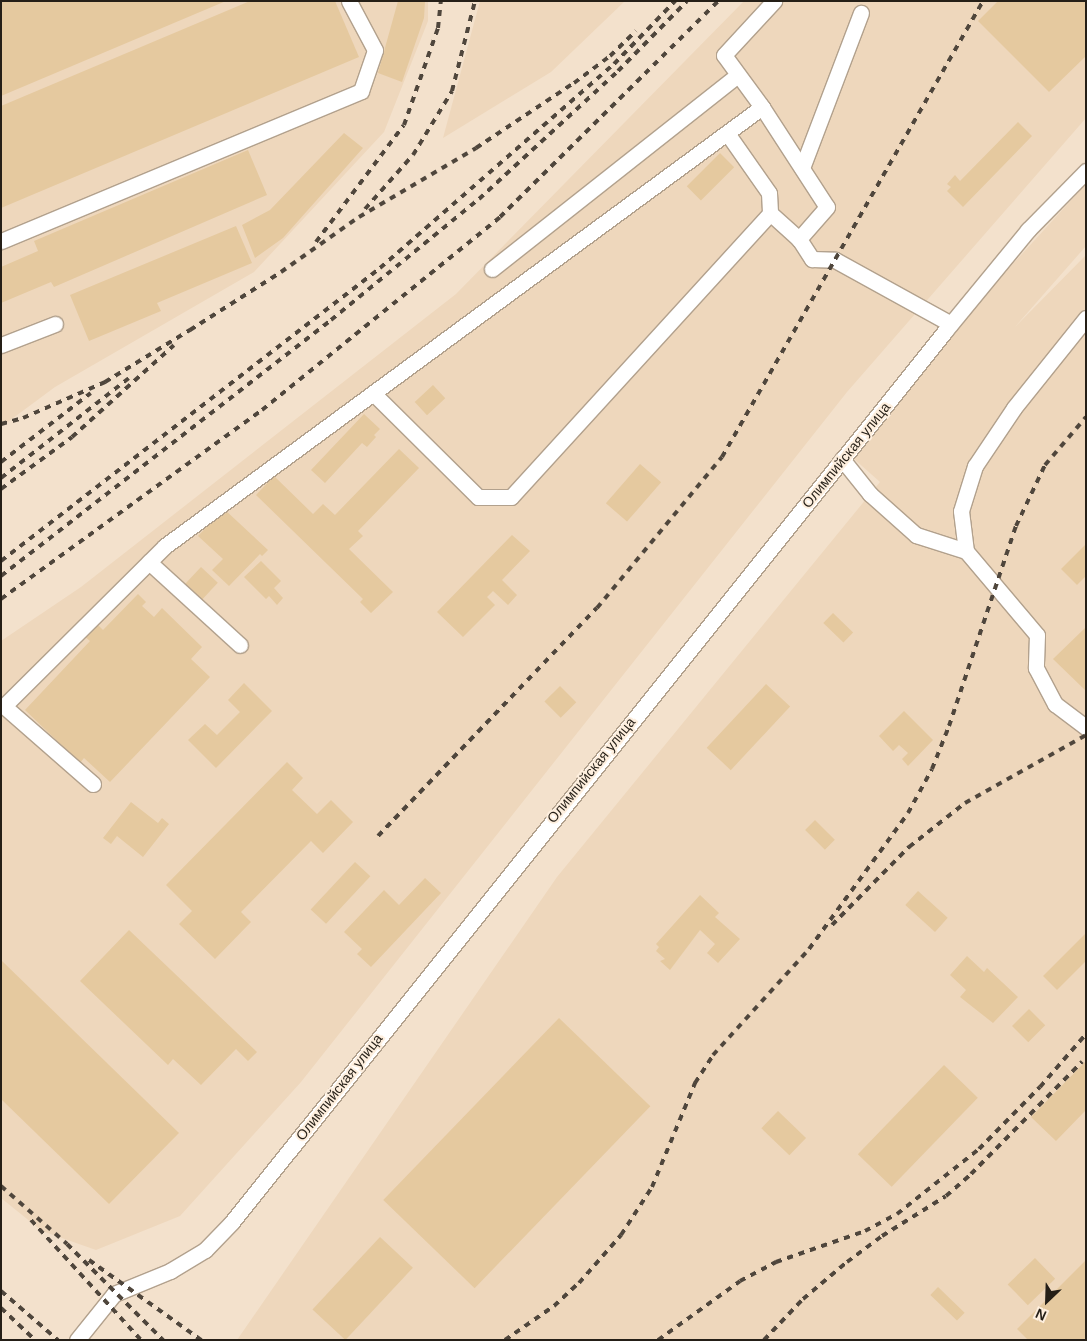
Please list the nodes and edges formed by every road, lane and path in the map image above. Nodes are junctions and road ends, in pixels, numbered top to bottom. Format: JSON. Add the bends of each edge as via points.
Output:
{"nodes":[{"id":1,"x":349,"y":1,"type":"edge"},
{"id":2,"x":774,"y":1,"type":"edge"},
{"id":3,"x":861,"y":14,"type":"dead end"},
{"id":4,"x":738,"y":75,"type":"junction"},
{"id":5,"x":762,"y":107,"type":"junction"},
{"id":6,"x":727,"y":133,"type":"junction"},
{"id":7,"x":802,"y":168,"type":"junction"},
{"id":8,"x":1086,"y":170,"type":"edge"},
{"id":9,"x":770,"y":213,"type":"junction"},
{"id":10,"x":799,"y":238,"type":"junction"},
{"id":11,"x":1,"y":242,"type":"edge"},
{"id":12,"x":492,"y":269,"type":"dead end"},
{"id":13,"x":1086,"y":318,"type":"edge"},
{"id":14,"x":56,"y":324,"type":"dead end"},
{"id":15,"x":951,"y":324,"type":"junction"},
{"id":16,"x":1,"y":345,"type":"edge"},
{"id":17,"x":373,"y":393,"type":"junction"},
{"id":18,"x":842,"y":459,"type":"junction"},
{"id":19,"x":966,"y":551,"type":"junction"},
{"id":20,"x":149,"y":562,"type":"junction"},
{"id":21,"x":240,"y":645,"type":"dead end"},
{"id":22,"x":1086,"y":727,"type":"edge"},
{"id":23,"x":93,"y":784,"type":"dead end"},
{"id":24,"x":77,"y":1340,"type":"edge"}],
"edges":[{"from":1,"to":11,"type":"street","via":[[375,50],[361,91]]},
{"from":2,"to":4,"type":"street","via":[[724,54]]},
{"from":3,"to":7,"type":"street"},
{"from":4,"to":5,"type":"street"},
{"from":4,"to":12,"type":"street"},
{"from":5,"to":6,"type":"street"},
{"from":5,"to":7,"type":"street"},
{"from":6,"to":9,"type":"street","via":[[769,193]]},
{"from":6,"to":17,"type":"street"},
{"from":7,"to":10,"type":"street","via":[[827,207]]},
{"from":8,"to":15,"type":"street","name":"Олимпийская улица","via":[[1028,230]]},
{"from":9,"to":10,"type":"street"},
{"from":9,"to":17,"type":"street","via":[[511,498],[478,497]]},
{"from":10,"to":15,"type":"street","via":[[812,259],[835,260]]},
{"from":13,"to":19,"type":"street","via":[[1014,408],[975,466],[961,511]]},
{"from":14,"to":16,"type":"street"},
{"from":15,"to":18,"type":"street","name":"Олимпийская улица"},
{"from":17,"to":20,"type":"street","via":[[165,546]]},
{"from":18,"to":19,"type":"street","via":[[870,494],[916,535]]},
{"from":18,"to":24,"type":"street","name":"Олимпийская улица","via":[[232,1222],[205,1250],[177,1267],[114,1294]]},
{"from":19,"to":22,"type":"street","via":[[1037,635],[1036,668],[1055,704]]},
{"from":20,"to":21,"type":"street"},
{"from":20,"to":23,"type":"street","via":[[4,706]]}]}
